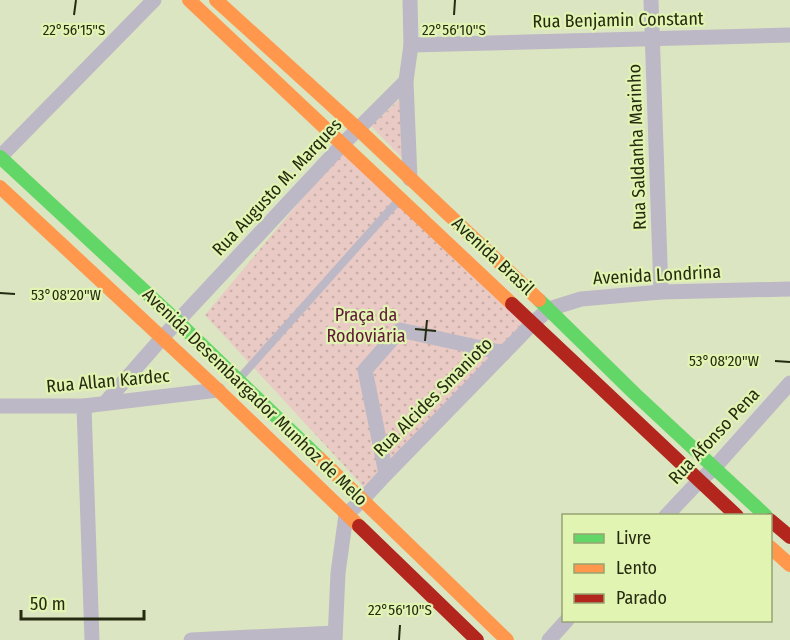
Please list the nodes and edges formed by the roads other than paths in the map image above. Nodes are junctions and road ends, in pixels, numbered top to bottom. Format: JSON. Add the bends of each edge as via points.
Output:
{"nodes":[{"id":1,"x":154,"y":0,"type":"edge"},
{"id":2,"x":189,"y":0,"type":"edge"},
{"id":3,"x":216,"y":0,"type":"edge"},
{"id":4,"x":410,"y":0,"type":"edge"},
{"id":5,"x":651,"y":0,"type":"edge"},
{"id":6,"x":790,"y":35,"type":"edge"},
{"id":7,"x":653,"y":39,"type":"junction"},
{"id":8,"x":411,"y":45,"type":"junction"},
{"id":9,"x":406,"y":81,"type":"junction"},
{"id":10,"x":358,"y":129,"type":"junction"},
{"id":11,"x":343,"y":144,"type":"junction"},
{"id":12,"x":0,"y":157,"type":"edge"},
{"id":13,"x":410,"y":179,"type":"junction"},
{"id":14,"x":0,"y":187,"type":"edge"},
{"id":15,"x":400,"y":198,"type":"junction"},
{"id":16,"x":790,"y":289,"type":"edge"},
{"id":17,"x":661,"y":292,"type":"junction"},
{"id":18,"x":549,"y":309,"type":"junction"},
{"id":19,"x":178,"y":322,"type":"junction"},
{"id":20,"x":533,"y":323,"type":"junction"},
{"id":21,"x":162,"y":338,"type":"junction"},
{"id":22,"x":504,"y":353,"type":"junction"},
{"id":23,"x":238,"y":380,"type":"junction"},
{"id":24,"x":790,"y":383,"type":"edge"},
{"id":25,"x":218,"y":390,"type":"junction"},
{"id":26,"x":105,"y":404,"type":"junction"},
{"id":27,"x":0,"y":406,"type":"edge"},
{"id":28,"x":84,"y":406,"type":"junction"},
{"id":29,"x":714,"y":468,"type":"junction"},
{"id":30,"x":386,"y":474,"type":"junction"},
{"id":31,"x":699,"y":481,"type":"junction"},
{"id":32,"x":362,"y":500,"type":"junction"},
{"id":33,"x":346,"y":514,"type":"junction"},
{"id":34,"x":668,"y":514,"type":"edge"},
{"id":35,"x":734,"y":514,"type":"edge"},
{"id":36,"x":764,"y":514,"type":"edge"},
{"id":37,"x":772,"y":521,"type":"edge"},
{"id":38,"x":790,"y":537,"type":"edge"},
{"id":39,"x":772,"y":548,"type":"edge"},
{"id":40,"x":790,"y":565,"type":"edge"},
{"id":41,"x":566,"y":622,"type":"edge"},
{"id":42,"x":335,"y":636,"type":"edge"},
{"id":43,"x":92,"y":640,"type":"edge"},
{"id":44,"x":191,"y":640,"type":"edge"},
{"id":45,"x":477,"y":640,"type":"edge"},
{"id":46,"x":507,"y":640,"type":"edge"},
{"id":47,"x":549,"y":640,"type":"edge"}],
"edges":[{"from":1,"to":12,"type":"street"},
{"from":2,"to":11,"type":"main road","name":"Avenida Brasil"},
{"from":3,"to":10,"type":"main road","name":"Avenida Brasil"},
{"from":4,"to":8,"type":"street"},
{"from":5,"to":7,"type":"street","name":"Rua Saldanha Marinho"},
{"from":6,"to":7,"type":"street","name":"Rua Benjamin Constant"},
{"from":7,"to":8,"type":"street","name":"Rua Benjamin Constant"},
{"from":7,"to":17,"type":"street","name":"Rua Saldanha Marinho"},
{"from":8,"to":9,"type":"street"},
{"from":9,"to":10,"type":"street","name":"Rua Augusto M. Marques"},
{"from":9,"to":13,"type":"street"},
{"from":10,"to":11,"type":"street","name":"Rua Augusto M. Marques"},
{"from":10,"to":13,"type":"main road","name":"Avenida Brasil"},
{"from":11,"to":15,"type":"main road","name":"Avenida Brasil"},
{"from":11,"to":19,"type":"street","name":"Rua Augusto M. Marques"},
{"from":12,"to":19,"type":"main road","name":"Avenida Desembargador Munhoz de Melo"},
{"from":13,"to":18,"type":"main road","name":"Avenida Brasil"},
{"from":14,"to":21,"type":"main road","name":"Avenida Desembargador Munhoz de Melo"},
{"from":15,"to":20,"type":"main road","name":"Avenida Brasil"},
{"from":15,"to":23,"type":"lane"},
{"from":16,"to":17,"type":"street","name":"Avenida Londrina"},
{"from":17,"to":18,"type":"street","name":"Avenida Londrina","via":[[581,299]]},
{"from":18,"to":20,"type":"street","name":"Avenida Londrina"},
{"from":18,"to":29,"type":"main road","name":"Avenida Brasil"},
{"from":19,"to":21,"type":"street","name":"Rua Augusto M. Marques"},
{"from":19,"to":23,"type":"main road","name":"Avenida Desembargador Munhoz de Melo"},
{"from":20,"to":22,"type":"street","name":"Rua Alcides Smanioto"},
{"from":20,"to":31,"type":"main road","name":"Avenida Brasil"},
{"from":21,"to":25,"type":"main road","name":"Avenida Desembargador Munhoz de Melo"},
{"from":21,"to":26,"type":"street","name":"Rua Augusto M. Marques"},
{"from":22,"to":30,"type":"street","name":"Rua Alcides Smanioto"},
{"from":22,"to":30,"type":"street","via":[[400,330],[365,370]]},
{"from":23,"to":32,"type":"main road","name":"Avenida Desembargador Munhoz de Melo"},
{"from":24,"to":29,"type":"street","name":"Rua Afonso Pena"},
{"from":25,"to":26,"type":"street","name":"Rua Allan Kardec"},
{"from":25,"to":33,"type":"main road","name":"Avenida Desembargador Munhoz de Melo"},
{"from":26,"to":28,"type":"street","name":"Rua Allan Kardec"},
{"from":27,"to":28,"type":"street","name":"Rua Allan Kardec"},
{"from":28,"to":43,"type":"street"},
{"from":29,"to":31,"type":"street","name":"Rua Afonso Pena"},
{"from":29,"to":36,"type":"main road","name":"Avenida Brasil"},
{"from":30,"to":32,"type":"street","name":"Rua Alcides Smanioto"},
{"from":31,"to":34,"type":"street","name":"Rua Afonso Pena"},
{"from":31,"to":35,"type":"main road","name":"Avenida Brasil"},
{"from":32,"to":33,"type":"street","name":"Rua Alcides Smanioto"},
{"from":32,"to":46,"type":"main road","name":"Avenida Desembargador Munhoz de Melo"},
{"from":33,"to":42,"type":"street"},
{"from":33,"to":45,"type":"main road","name":"Avenida Desembargador Munhoz de Melo"},
{"from":37,"to":38,"type":"main road"},
{"from":39,"to":40,"type":"main road"},
{"from":41,"to":47,"type":"street"},
{"from":42,"to":44,"type":"street"}]}
